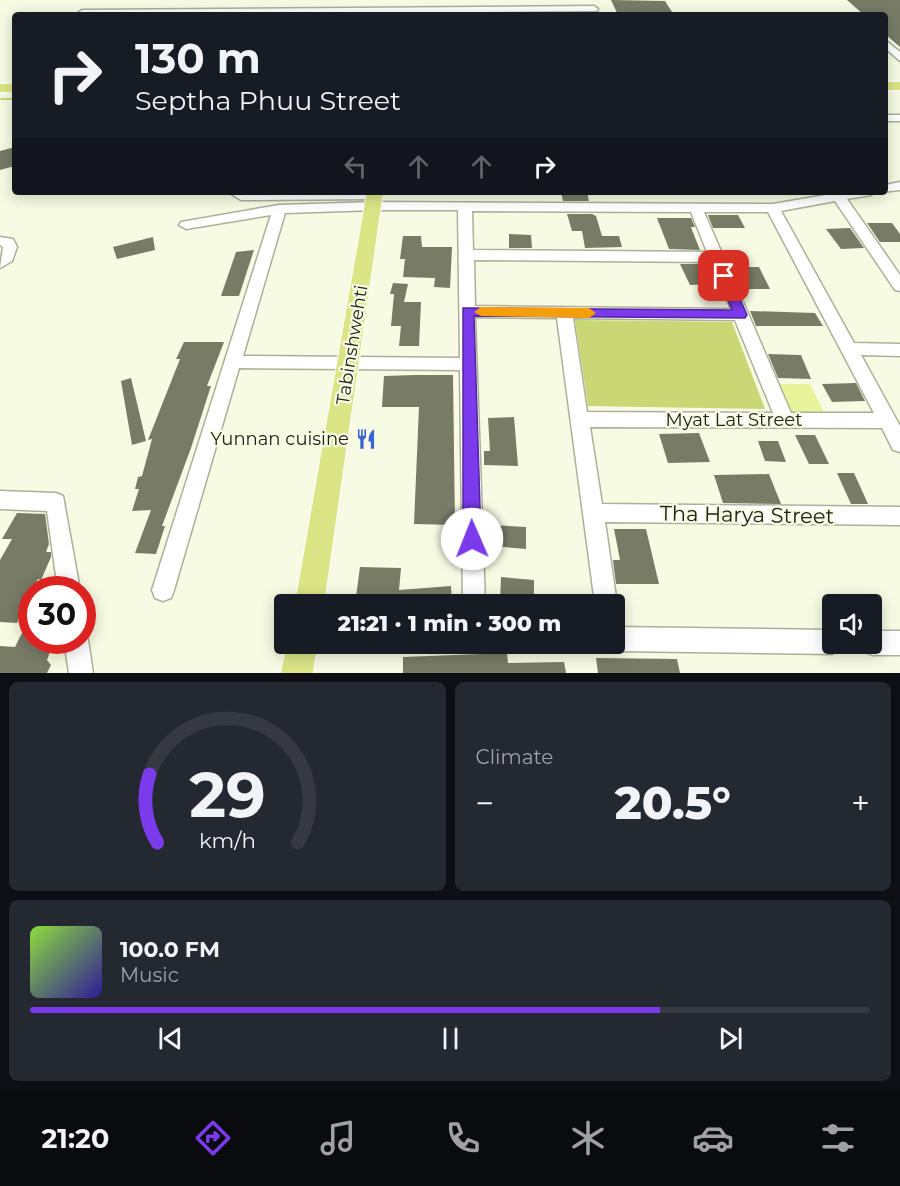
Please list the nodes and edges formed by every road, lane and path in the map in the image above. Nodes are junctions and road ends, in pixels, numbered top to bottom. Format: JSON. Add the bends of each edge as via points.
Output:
{"nodes":[{"id":1,"x":427,"y":0,"type":"edge"},
{"id":2,"x":476,"y":5,"type":"edge"},
{"id":3,"x":593,"y":8,"type":"edge"},
{"id":4,"x":427,"y":10,"type":"junction"},
{"id":5,"x":412,"y":12,"type":"edge"},
{"id":6,"x":888,"y":47,"type":"edge"},
{"id":7,"x":900,"y":58,"type":"edge"},
{"id":8,"x":240,"y":195,"type":"edge"},
{"id":9,"x":850,"y":195,"type":"edge"},
{"id":10,"x":839,"y":197,"type":"junction"},
{"id":11,"x":375,"y":198,"type":"edge"},
{"id":12,"x":277,"y":199,"type":"edge"},
{"id":13,"x":465,"y":207,"type":"junction"},
{"id":14,"x":696,"y":208,"type":"junction"},
{"id":15,"x":772,"y":208,"type":"junction"},
{"id":16,"x":186,"y":225,"type":"dead end"},
{"id":17,"x":0,"y":241,"type":"edge"},
{"id":18,"x":466,"y":255,"type":"junction"},
{"id":19,"x":715,"y":256,"type":"junction"},
{"id":20,"x":0,"y":263,"type":"edge"},
{"id":21,"x":900,"y":286,"type":"edge"},
{"id":22,"x":467,"y":311,"type":"junction"},
{"id":23,"x":564,"y":313,"type":"junction"},
{"id":24,"x":740,"y":315,"type":"junction"},
{"id":25,"x":850,"y":349,"type":"junction"},
{"id":26,"x":900,"y":350,"type":"edge"},
{"id":27,"x":234,"y":362,"type":"junction"},
{"id":28,"x":349,"y":363,"type":"junction"},
{"id":29,"x":468,"y":364,"type":"junction"},
{"id":30,"x":580,"y":419,"type":"junction"},
{"id":31,"x":785,"y":420,"type":"junction"},
{"id":32,"x":888,"y":421,"type":"junction"},
{"id":33,"x":900,"y":444,"type":"edge"},
{"id":34,"x":1,"y":503,"type":"edge"},
{"id":35,"x":594,"y":513,"type":"junction"},
{"id":36,"x":900,"y":516,"type":"edge"},
{"id":37,"x":67,"y":576,"type":"edge"},
{"id":38,"x":163,"y":590,"type":"dead end"},
{"id":39,"x":311,"y":594,"type":"edge"},
{"id":40,"x":474,"y":594,"type":"edge"},
{"id":41,"x":605,"y":594,"type":"edge"},
{"id":42,"x":625,"y":639,"type":"edge"},
{"id":43,"x":822,"y":642,"type":"edge"},
{"id":44,"x":882,"y":643,"type":"edge"},
{"id":45,"x":900,"y":643,"type":"edge"},
{"id":46,"x":78,"y":654,"type":"edge"},
{"id":47,"x":300,"y":654,"type":"edge"},
{"id":48,"x":81,"y":673,"type":"edge"},
{"id":49,"x":297,"y":673,"type":"edge"}],
"edges":[{"from":1,"to":4,"type":"street"},
{"from":2,"to":3,"type":"street"},
{"from":2,"to":4,"type":"street"},
{"from":4,"to":5,"type":"street"},
{"from":6,"to":7,"type":"street"},
{"from":8,"to":12,"type":"street"},
{"from":9,"to":10,"type":"street"},
{"from":10,"to":15,"type":"street"},
{"from":10,"to":21,"type":"street"},
{"from":11,"to":12,"type":"street"},
{"from":11,"to":13,"type":"street"},
{"from":11,"to":28,"type":"main road","name":"Tabinshwehti"},
{"from":12,"to":16,"type":"street"},
{"from":12,"to":27,"type":"street"},
{"from":13,"to":14,"type":"street"},
{"from":13,"to":18,"type":"street"},
{"from":14,"to":15,"type":"street"},
{"from":14,"to":19,"type":"street"},
{"from":15,"to":25,"type":"street"},
{"from":17,"to":20,"type":"street","via":[[8,242],[10,247]]},
{"from":18,"to":19,"type":"street"},
{"from":18,"to":22,"type":"street"},
{"from":19,"to":24,"type":"street"},
{"from":22,"to":23,"type":"street"},
{"from":22,"to":29,"type":"street"},
{"from":23,"to":24,"type":"street"},
{"from":23,"to":30,"type":"street"},
{"from":24,"to":31,"type":"street"},
{"from":25,"to":26,"type":"street"},
{"from":25,"to":32,"type":"street"},
{"from":27,"to":28,"type":"street"},
{"from":27,"to":38,"type":"street"},
{"from":28,"to":29,"type":"street"},
{"from":28,"to":39,"type":"main road","name":"Tabinshwehti"},
{"from":29,"to":40,"type":"street"},
{"from":30,"to":31,"type":"street","name":"Myat Lat Street"},
{"from":30,"to":35,"type":"street"},
{"from":31,"to":32,"type":"street","name":"Myat Lat Street"},
{"from":32,"to":33,"type":"street"},
{"from":34,"to":37,"type":"street","via":[[56,502]]},
{"from":35,"to":36,"type":"street","name":"Tha Harya Street"},
{"from":35,"to":41,"type":"street"},
{"from":42,"to":43,"type":"street"},
{"from":44,"to":45,"type":"street"},
{"from":46,"to":48,"type":"street"},
{"from":47,"to":49,"type":"main road"}]}
